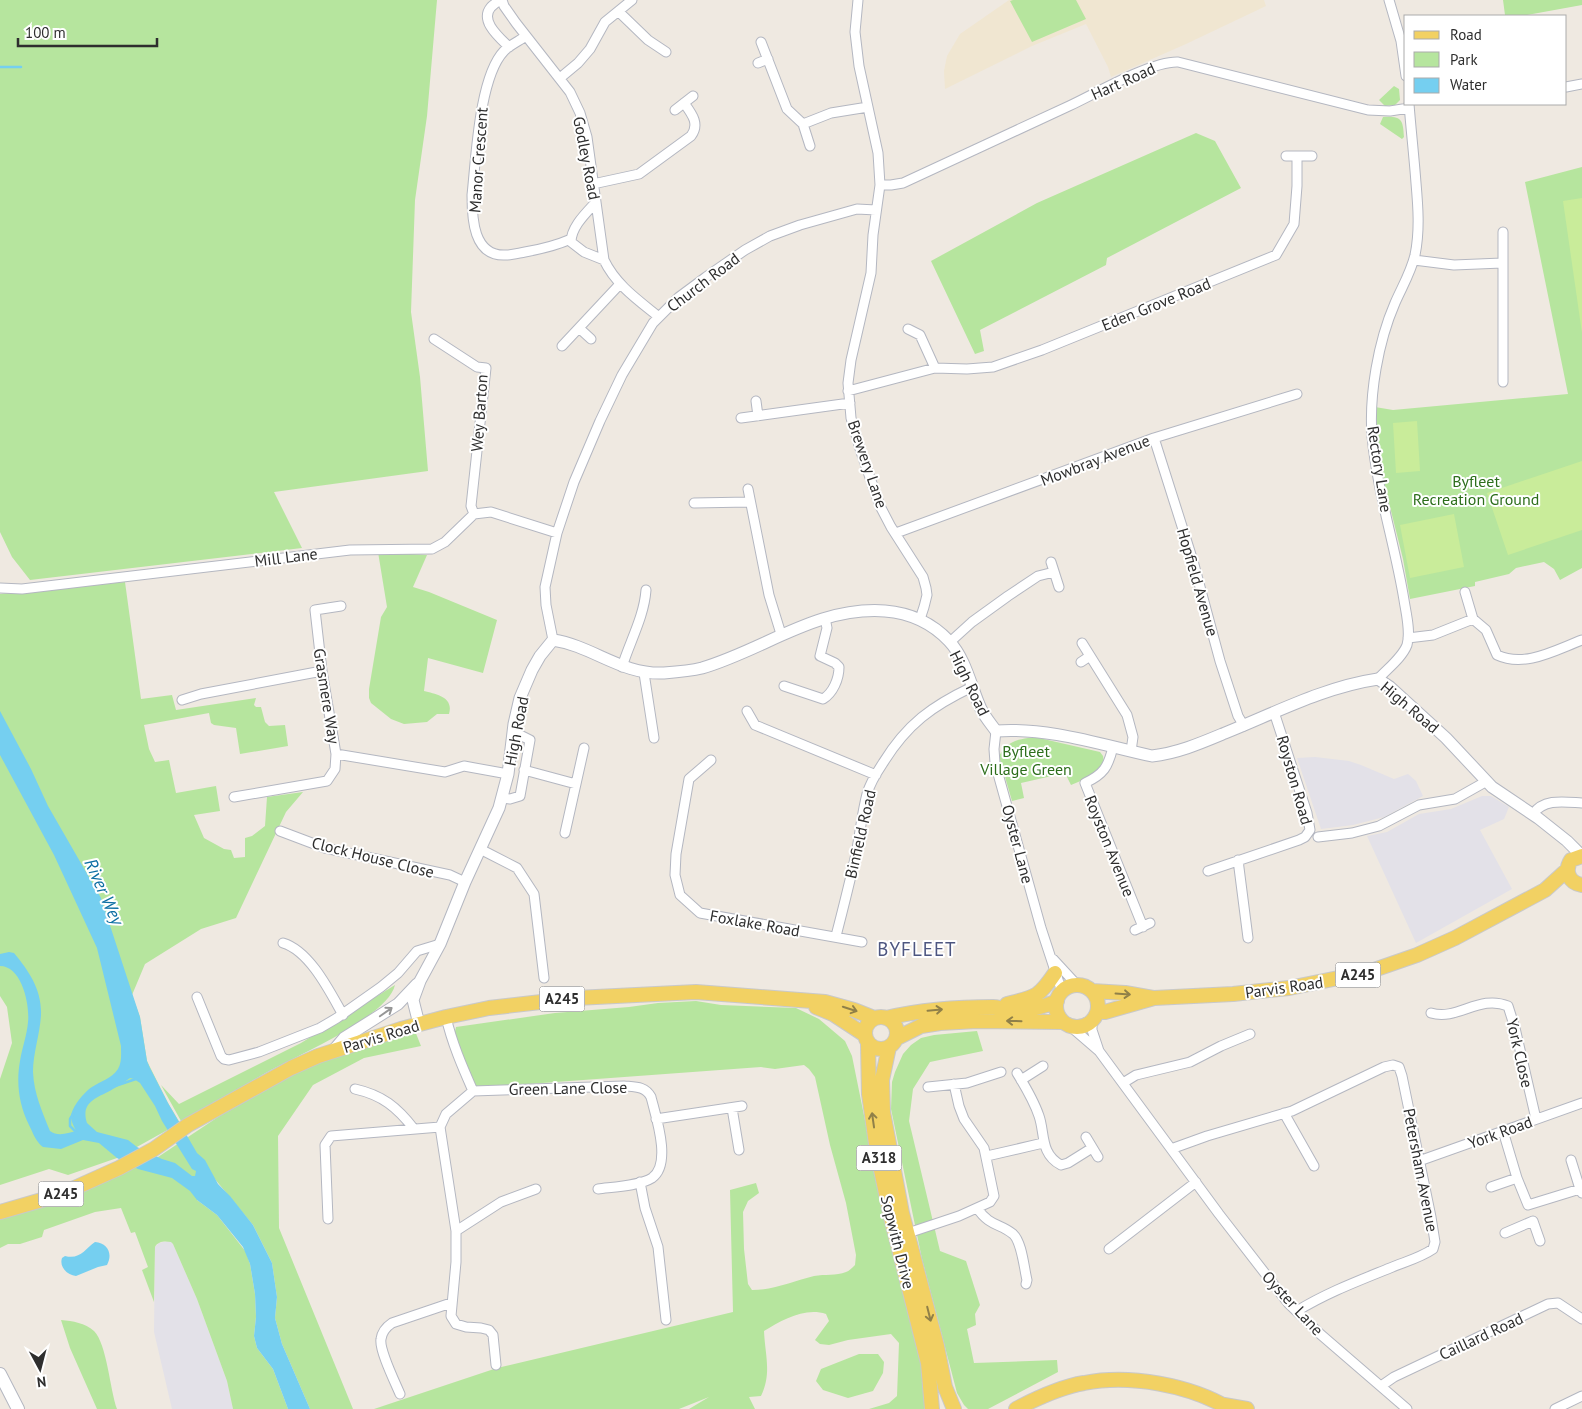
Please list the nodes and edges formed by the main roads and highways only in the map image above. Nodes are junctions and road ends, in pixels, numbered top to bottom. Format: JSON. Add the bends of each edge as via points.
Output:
{"nodes":[{"id":1,"x":1582,"y":856,"type":"edge"},
{"id":2,"x":1575,"y":879,"type":"edge"},
{"id":3,"x":1055,"y":972,"type":"road end"},
{"id":4,"x":1092,"y":991,"type":"junction"},
{"id":5,"x":1059,"y":997,"type":"junction"},
{"id":6,"x":1154,"y":998,"type":"junction"},
{"id":7,"x":798,"y":1000,"type":"junction"},
{"id":8,"x":995,"y":1007,"type":"junction"},
{"id":9,"x":1095,"y":1016,"type":"junction"},
{"id":10,"x":880,"y":1018,"type":"junction"},
{"id":11,"x":1066,"y":1024,"type":"junction"},
{"id":12,"x":866,"y":1039,"type":"junction"},
{"id":13,"x":893,"y":1042,"type":"junction"},
{"id":14,"x":47,"y":1198,"type":"junction"},
{"id":15,"x":0,"y":1205,"type":"edge"},
{"id":16,"x":0,"y":1212,"type":"edge"},
{"id":17,"x":0,"y":1374,"type":"edge"},
{"id":18,"x":1227,"y":1407,"type":"edge"},
{"id":19,"x":18,"y":1409,"type":"edge"},
{"id":20,"x":932,"y":1409,"type":"edge"},
{"id":21,"x":954,"y":1409,"type":"edge"},
{"id":22,"x":1016,"y":1409,"type":"edge"},
{"id":23,"x":1247,"y":1409,"type":"edge"}],
"edges":[{"from":1,"to":2,"type":"main road","name":"Parvis Road","via":[[1574,858]]},
{"from":2,"to":6,"type":"main road","name":"Parvis Road","number":"A245","via":[[1545,890],[1456,938],[1368,972],[1289,988]]},
{"from":3,"to":8,"type":"main road","via":[[1039,994]]},
{"from":4,"to":5,"type":"main road","number":"A245","via":[[1077,985],[1069,987]]},
{"from":4,"to":6,"type":"main road","name":"Parvis Road","number":"A245","one_way":true},
{"from":4,"to":9,"type":"main road","via":[[1096,997]]},
{"from":5,"to":8,"type":"main road","via":[[1045,1006]]},
{"from":5,"to":11,"type":"main road","via":[[1056,1009]]},
{"from":6,"to":9,"type":"main road","name":"Parvis Road","number":"A245"},
{"from":7,"to":10,"type":"main road","name":"Parvis Road","number":"A245","one_way":true,"via":[[835,1004]]},
{"from":7,"to":12,"type":"main road","name":"Parvis Road","number":"A245","via":[[833,1014]]},
{"from":7,"to":14,"type":"main road","name":"Parvis Road","number":"A245","via":[[696,992],[628,994],[523,1003],[419,1024],[333,1051],[292,1068],[193,1122],[119,1168]]},
{"from":10,"to":8,"type":"main road","one_way":true,"via":[[920,1011]]},
{"from":9,"to":11,"type":"main road","number":"A245","via":[[1078,1028]]},
{"from":10,"to":12,"type":"main road","via":[[867,1025]]},
{"from":10,"to":13,"type":"main road","via":[[894,1024]]},
{"from":11,"to":13,"type":"main road","number":"A245","one_way":true,"via":[[940,1023],[921,1026]]},
{"from":12,"to":13,"type":"main road","number":"A245","via":[[871,1046],[880,1049]]},
{"from":20,"to":12,"type":"main road","name":"Sopwith Drive","number":"A318","one_way":true,"via":[[928,1363],[877,1151]]},
{"from":13,"to":21,"type":"main road","name":"Sopwith Drive","number":"A318","one_way":true,"via":[[882,1080],[883,1112],[901,1205],[945,1387]]},
{"from":14,"to":15,"type":"main road","number":"A245"},
{"from":14,"to":16,"type":"main road","name":"Parvis Road","number":"A245"},
{"from":17,"to":19,"type":"main road"},
{"from":18,"to":22,"type":"main road","via":[[1185,1391],[1122,1380],[1084,1383],[1049,1393]]},
{"from":18,"to":23,"type":"main road"}]}
